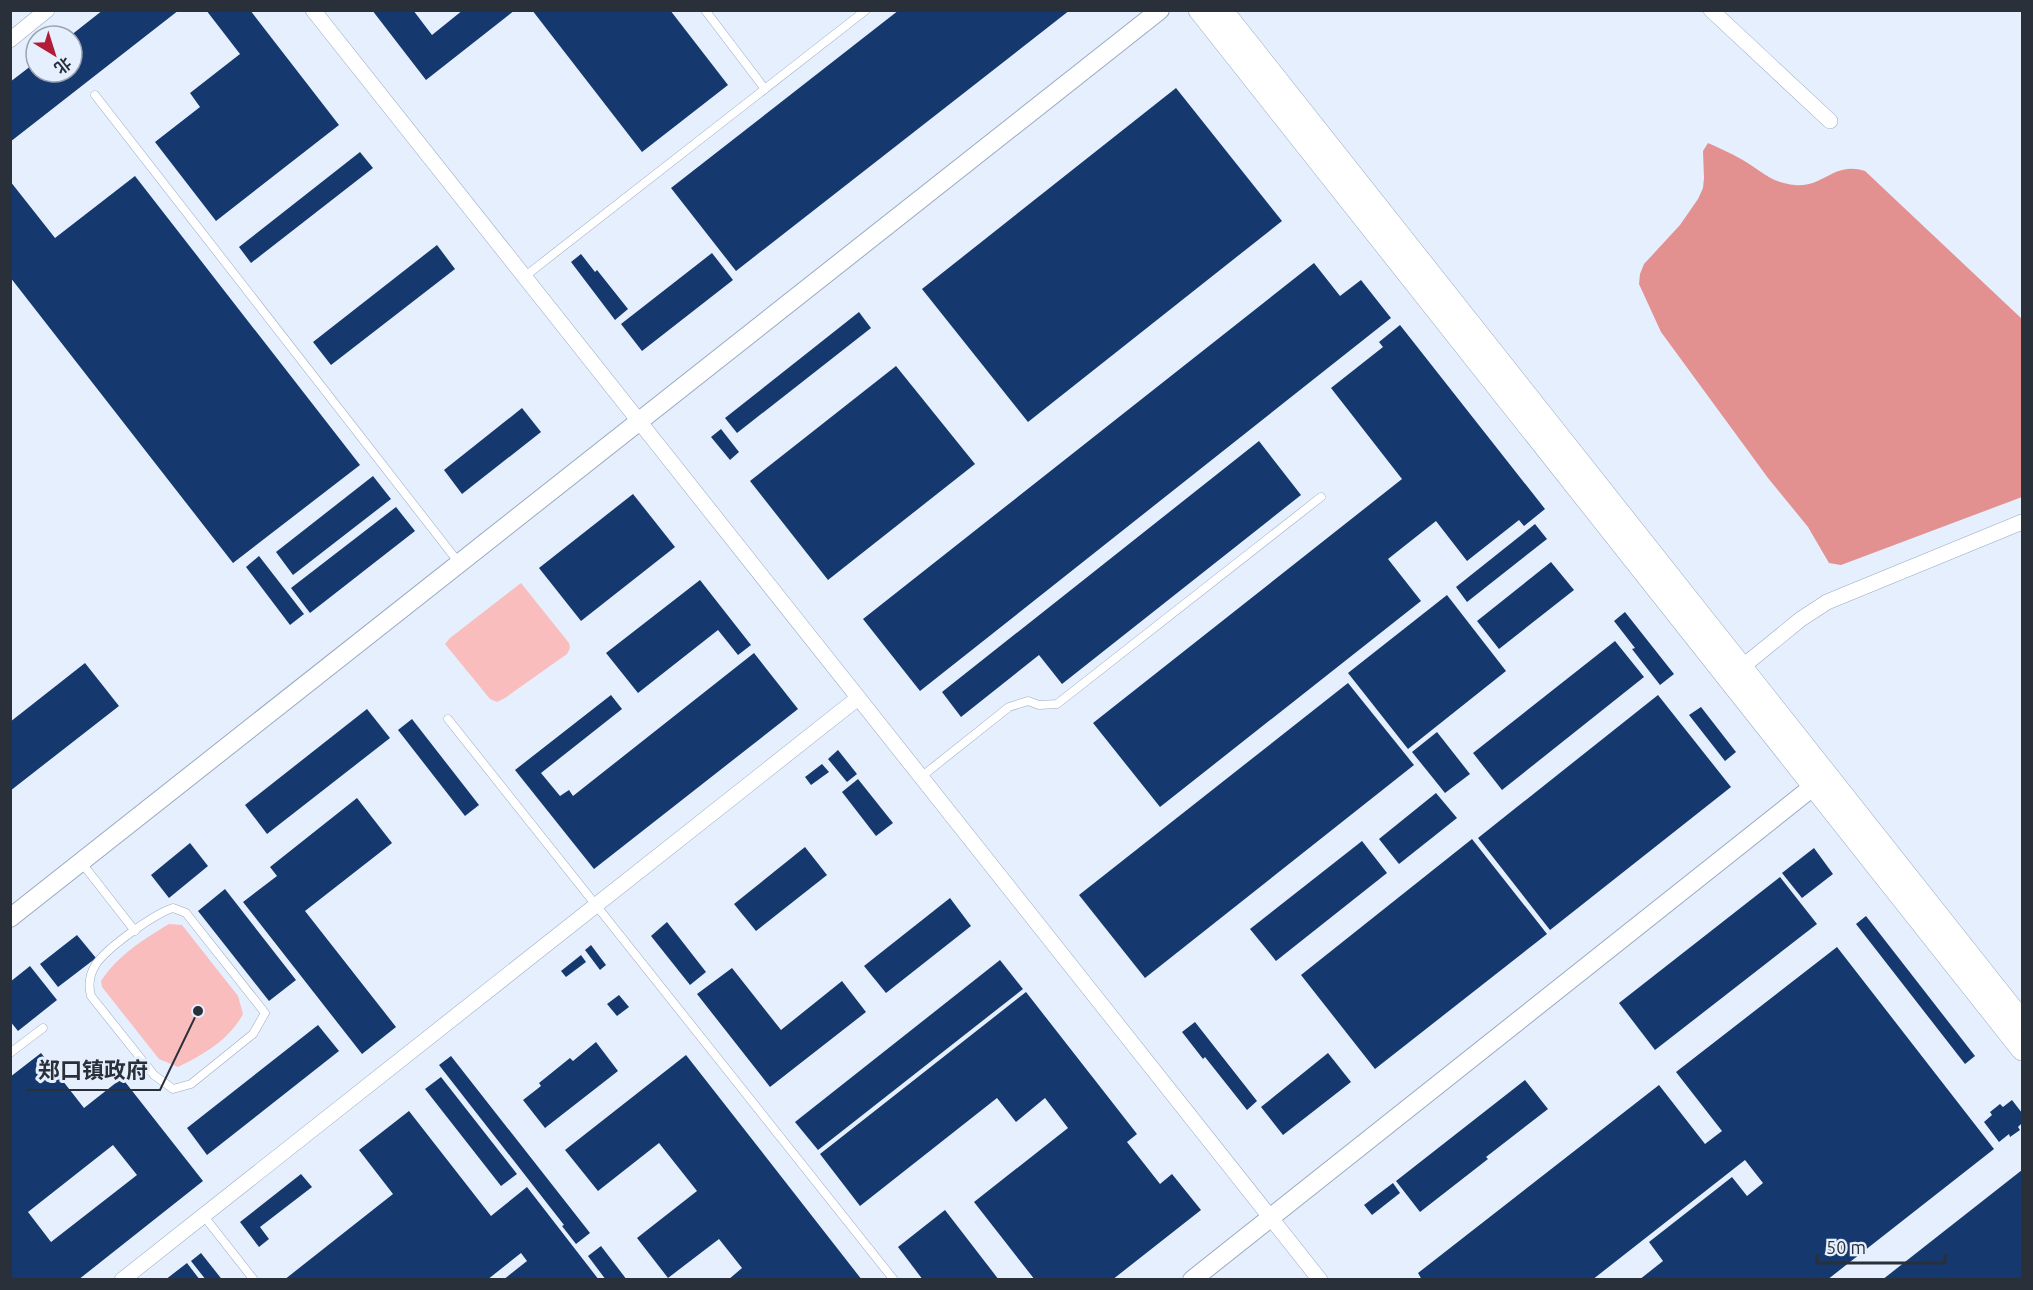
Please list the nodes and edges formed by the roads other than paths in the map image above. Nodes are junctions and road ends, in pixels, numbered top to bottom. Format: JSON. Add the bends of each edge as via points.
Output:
{"nodes":[{"id":1,"x":47,"y":10,"type":"edge"},
{"id":2,"x":313,"y":10,"type":"edge"},
{"id":3,"x":705,"y":10,"type":"edge"},
{"id":4,"x":866,"y":10,"type":"edge"},
{"id":5,"x":1160,"y":10,"type":"edge"},
{"id":6,"x":1199,"y":10,"type":"edge"},
{"id":7,"x":1222,"y":10,"type":"edge"},
{"id":8,"x":1711,"y":10,"type":"edge"},
{"id":9,"x":10,"y":40,"type":"edge"},
{"id":10,"x":765,"y":89,"type":"junction"},
{"id":11,"x":95,"y":95,"type":"dead end"},
{"id":12,"x":1830,"y":121,"type":"dead end"},
{"id":13,"x":524,"y":277,"type":"junction"},
{"id":14,"x":639,"y":422,"type":"junction"},
{"id":15,"x":1321,"y":498,"type":"dead end"},
{"id":16,"x":2022,"y":522,"type":"edge"},
{"id":17,"x":460,"y":564,"type":"junction"},
{"id":18,"x":1742,"y":667,"type":"junction"},
{"id":19,"x":858,"y":698,"type":"junction"},
{"id":20,"x":448,"y":719,"type":"dead end"},
{"id":21,"x":921,"y":777,"type":"junction"},
{"id":22,"x":1821,"y":781,"type":"junction"},
{"id":23,"x":81,"y":862,"type":"junction"},
{"id":24,"x":596,"y":905,"type":"junction"},
{"id":25,"x":10,"y":918,"type":"edge"},
{"id":26,"x":135,"y":931,"type":"junction"},
{"id":27,"x":2022,"y":1021,"type":"edge"},
{"id":28,"x":43,"y":1028,"type":"dead end"},
{"id":29,"x":2022,"y":1050,"type":"edge"},
{"id":30,"x":10,"y":1053,"type":"edge"},
{"id":31,"x":203,"y":1215,"type":"junction"},
{"id":32,"x":1270,"y":1217,"type":"junction"},
{"id":33,"x":122,"y":1280,"type":"edge"},
{"id":34,"x":254,"y":1280,"type":"edge"},
{"id":35,"x":894,"y":1280,"type":"edge"},
{"id":36,"x":1192,"y":1280,"type":"edge"},
{"id":37,"x":1320,"y":1280,"type":"edge"}],
"edges":[{"from":1,"to":9,"type":"street"},
{"from":2,"to":13,"type":"street"},
{"from":3,"to":10,"type":"lane"},
{"from":4,"to":10,"type":"lane"},
{"from":5,"to":14,"type":"street"},
{"from":6,"to":22,"type":"main road"},
{"from":7,"to":18,"type":"main road"},
{"from":8,"to":12,"type":"street"},
{"from":10,"to":13,"type":"lane"},
{"from":11,"to":17,"type":"lane"},
{"from":13,"to":14,"type":"street"},
{"from":14,"to":17,"type":"street"},
{"from":14,"to":19,"type":"street"},
{"from":15,"to":21,"type":"lane","via":[[1057,704],[1028,701],[1009,707]]},
{"from":16,"to":18,"type":"street","via":[[1827,602]]},
{"from":17,"to":23,"type":"street"},
{"from":18,"to":22,"type":"main road"},
{"from":19,"to":21,"type":"street"},
{"from":19,"to":24,"type":"street"},
{"from":20,"to":24,"type":"lane"},
{"from":21,"to":32,"type":"street"},
{"from":22,"to":27,"type":"main road"},
{"from":22,"to":29,"type":"main road"},
{"from":22,"to":32,"type":"street"},
{"from":23,"to":25,"type":"street"},
{"from":23,"to":26,"type":"lane"},
{"from":24,"to":31,"type":"street"},
{"from":24,"to":35,"type":"lane"},
{"from":26,"to":26,"type":"lane","via":[[97,963],[88,984],[91,996],[154,1075],[173,1089],[191,1084],[253,1034],[265,1012],[186,913],[173,908],[161,912]]},
{"from":28,"to":30,"type":"lane"},
{"from":31,"to":33,"type":"street"},
{"from":31,"to":34,"type":"lane"},
{"from":32,"to":36,"type":"street"},
{"from":32,"to":37,"type":"street"}]}
